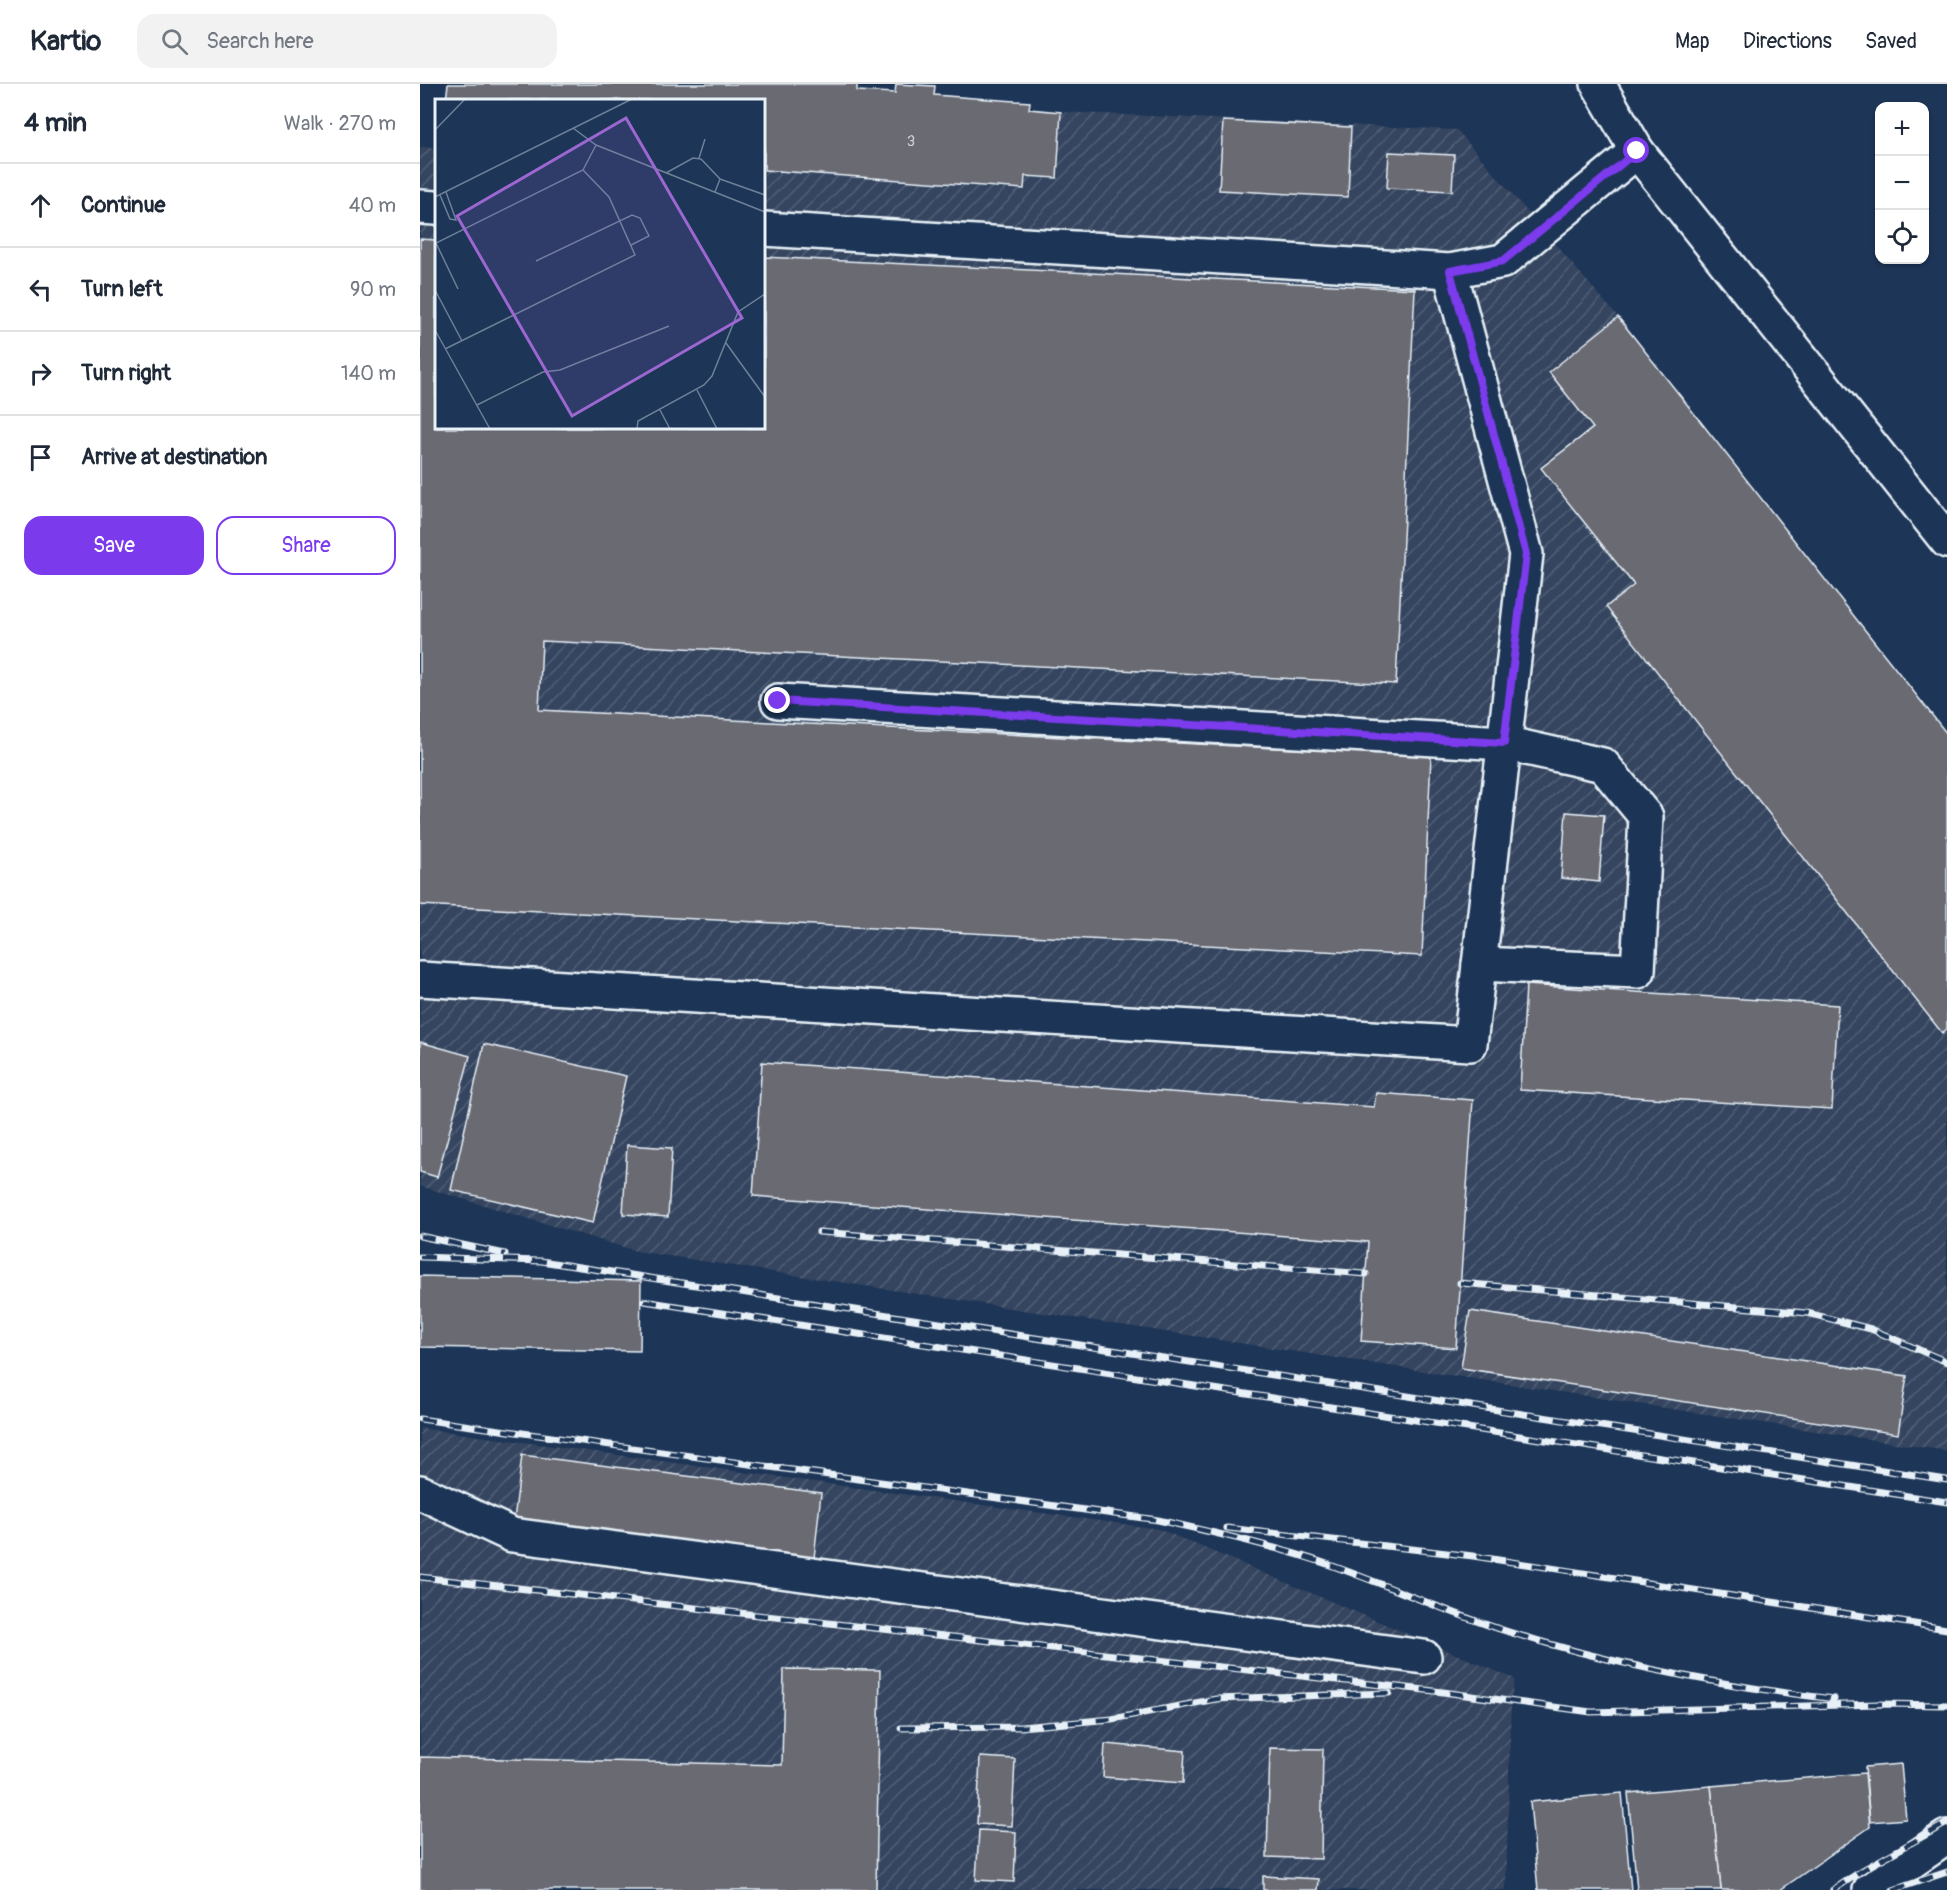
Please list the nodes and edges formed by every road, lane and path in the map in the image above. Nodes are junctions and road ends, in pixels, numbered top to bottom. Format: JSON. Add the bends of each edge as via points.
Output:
{"nodes":[{"id":1,"x":1598,"y":84,"type":"edge"},
{"id":2,"x":1637,"y":151,"type":"junction"},
{"id":3,"x":420,"y":207,"type":"edge"},
{"id":4,"x":435,"y":208,"type":"edge"},
{"id":5,"x":765,"y":229,"type":"edge"},
{"id":6,"x":1450,"y":271,"type":"junction"},
{"id":7,"x":1947,"y":541,"type":"edge"},
{"id":8,"x":778,"y":701,"type":"dead end"},
{"id":9,"x":1504,"y":743,"type":"junction"},
{"id":10,"x":1479,"y":964,"type":"junction"},
{"id":11,"x":420,"y":979,"type":"edge"},
{"id":12,"x":420,"y":1492,"type":"edge"},
{"id":13,"x":1424,"y":1657,"type":"dead end"},
{"id":14,"x":1947,"y":1838,"type":"edge"},
{"id":15,"x":1870,"y":1890,"type":"edge"}],
"edges":[{"from":1,"to":2,"type":"lane"},
{"from":2,"to":6,"type":"lane","via":[[1503,261]]},
{"from":2,"to":7,"type":"lane"},
{"from":3,"to":4,"type":"lane"},
{"from":5,"to":6,"type":"lane"},
{"from":6,"to":9,"type":"lane","via":[[1526,554]]},
{"from":8,"to":9,"type":"lane"},
{"from":9,"to":10,"type":"lane"},
{"from":9,"to":10,"type":"lane","via":[[1603,765],[1646,818],[1638,971]]},
{"from":10,"to":11,"type":"lane","via":[[1470,1044]]},
{"from":12,"to":13,"type":"lane","via":[[512,1535]]},
{"from":14,"to":15,"type":"lane"}]}
